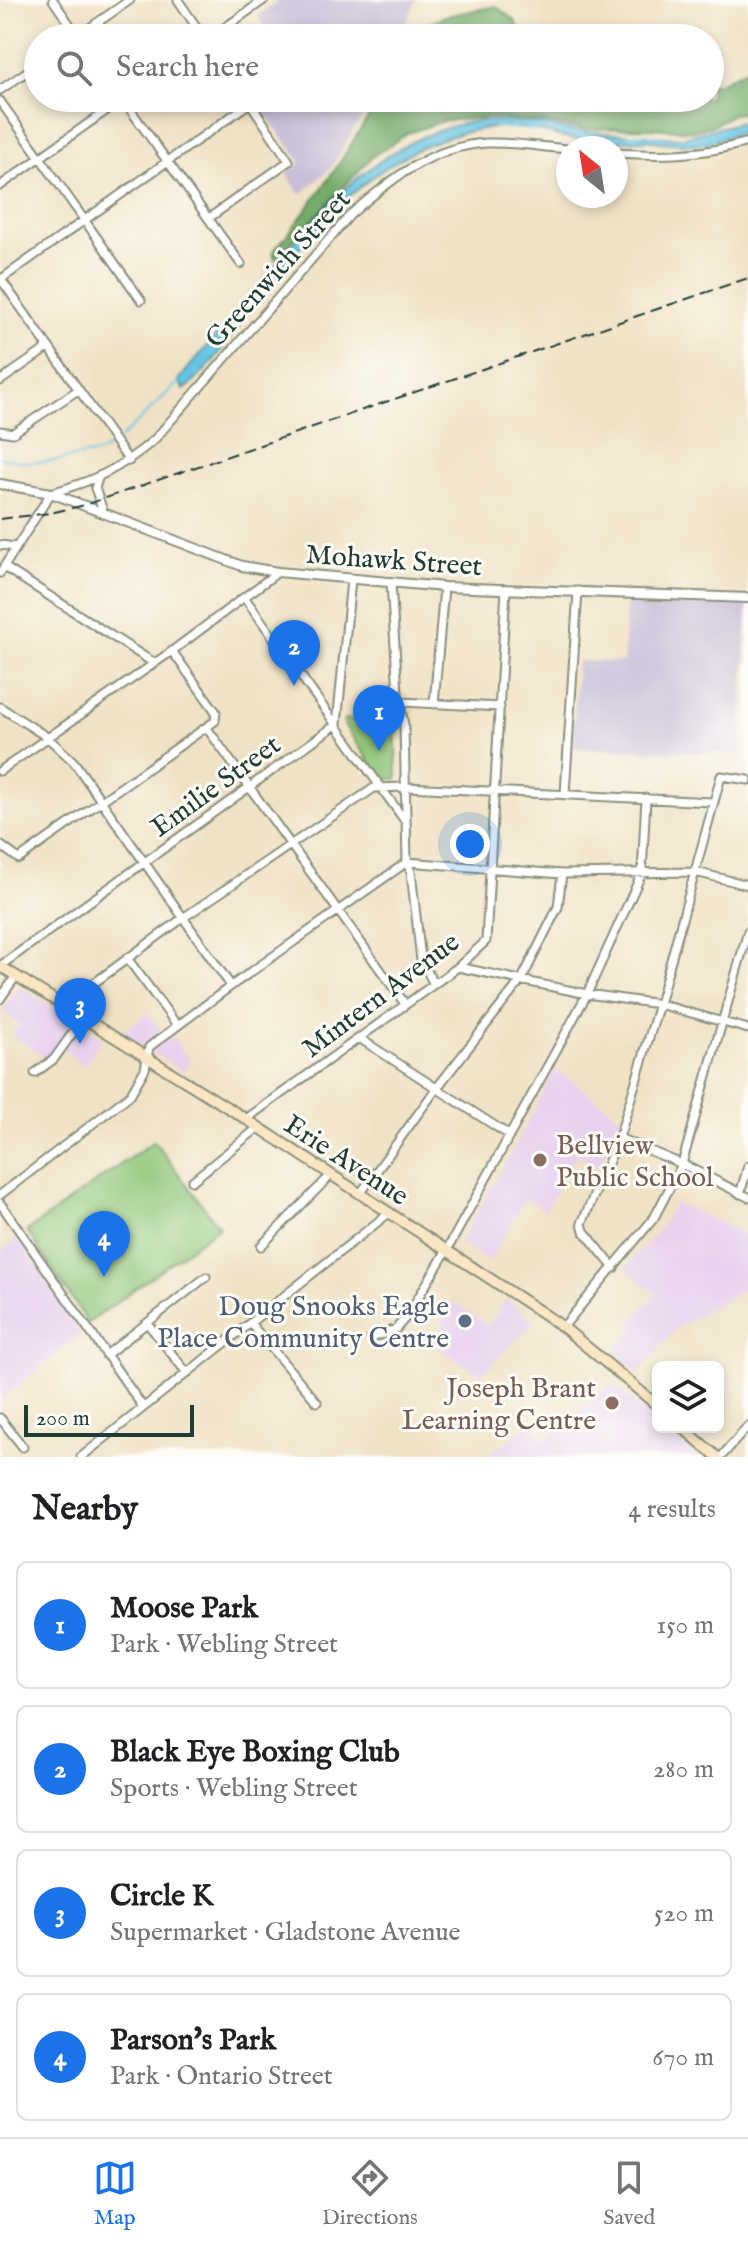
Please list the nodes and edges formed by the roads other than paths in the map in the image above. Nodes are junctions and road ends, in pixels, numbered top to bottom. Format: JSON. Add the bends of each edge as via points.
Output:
{"nodes":[{"id":1,"x":53,"y":0,"type":"edge"},
{"id":2,"x":130,"y":0,"type":"edge"},
{"id":3,"x":178,"y":0,"type":"edge"},
{"id":4,"x":264,"y":0,"type":"edge"},
{"id":5,"x":69,"y":24,"type":"edge"},
{"id":6,"x":96,"y":24,"type":"edge"},
{"id":7,"x":196,"y":24,"type":"edge"},
{"id":8,"x":228,"y":24,"type":"edge"},
{"id":9,"x":24,"y":74,"type":"edge"},
{"id":10,"x":0,"y":90,"type":"edge"},
{"id":11,"x":0,"y":101,"type":"edge"},
{"id":12,"x":103,"y":112,"type":"edge"},
{"id":13,"x":133,"y":112,"type":"edge"},
{"id":14,"x":235,"y":112,"type":"edge"},
{"id":15,"x":259,"y":112,"type":"edge"},
{"id":16,"x":748,"y":142,"type":"edge"},
{"id":17,"x":556,"y":148,"type":"edge"},
{"id":18,"x":628,"y":154,"type":"edge"},
{"id":19,"x":40,"y":157,"type":"junction"},
{"id":20,"x":168,"y":161,"type":"junction"},
{"id":21,"x":0,"y":186,"type":"edge"},
{"id":22,"x":209,"y":218,"type":"junction"},
{"id":23,"x":84,"y":219,"type":"junction"},
{"id":24,"x":241,"y":264,"type":"dead end"},
{"id":25,"x":0,"y":279,"type":"edge"},
{"id":26,"x":141,"y":300,"type":"dead end"},
{"id":27,"x":49,"y":347,"type":"junction"},
{"id":28,"x":0,"y":381,"type":"edge"},
{"id":29,"x":78,"y":390,"type":"junction"},
{"id":30,"x":0,"y":431,"type":"edge"},
{"id":31,"x":127,"y":458,"type":"junction"},
{"id":32,"x":98,"y":479,"type":"junction"},
{"id":33,"x":0,"y":484,"type":"edge"},
{"id":34,"x":51,"y":493,"type":"junction"},
{"id":35,"x":103,"y":511,"type":"junction"},
{"id":36,"x":0,"y":545,"type":"edge"},
{"id":37,"x":16,"y":547,"type":"junction"},
{"id":38,"x":2,"y":570,"type":"edge"},
{"id":39,"x":278,"y":572,"type":"junction"},
{"id":40,"x":351,"y":580,"type":"junction"},
{"id":41,"x":391,"y":583,"type":"junction"},
{"id":42,"x":444,"y":587,"type":"junction"},
{"id":43,"x":506,"y":589,"type":"junction"},
{"id":44,"x":578,"y":591,"type":"junction"},
{"id":45,"x":245,"y":598,"type":"junction"},
{"id":46,"x":748,"y":598,"type":"edge"},
{"id":47,"x":172,"y":651,"type":"junction"},
{"id":48,"x":154,"y":663,"type":"junction"},
{"id":49,"x":402,"y":702,"type":"junction"},
{"id":50,"x":434,"y":704,"type":"junction"},
{"id":51,"x":0,"y":707,"type":"edge"},
{"id":52,"x":500,"y":707,"type":"junction"},
{"id":53,"x":337,"y":724,"type":"junction"},
{"id":54,"x":207,"y":728,"type":"junction"},
{"id":55,"x":47,"y":737,"type":"junction"},
{"id":56,"x":0,"y":771,"type":"edge"},
{"id":57,"x":748,"y":780,"type":"edge"},
{"id":58,"x":382,"y":787,"type":"junction"},
{"id":59,"x":407,"y":787,"type":"junction"},
{"id":60,"x":250,"y":788,"type":"junction"},
{"id":61,"x":496,"y":792,"type":"junction"},
{"id":62,"x":565,"y":794,"type":"junction"},
{"id":63,"x":646,"y":798,"type":"junction"},
{"id":64,"x":103,"y":802,"type":"junction"},
{"id":65,"x":712,"y":802,"type":"junction"},
{"id":66,"x":407,"y":823,"type":"junction"},
{"id":67,"x":0,"y":845,"type":"edge"},
{"id":68,"x":290,"y":846,"type":"junction"},
{"id":69,"x":407,"y":862,"type":"junction"},
{"id":70,"x":144,"y":864,"type":"junction"},
{"id":71,"x":491,"y":867,"type":"junction"},
{"id":72,"x":695,"y":872,"type":"junction"},
{"id":73,"x":642,"y":873,"type":"junction"},
{"id":74,"x":562,"y":874,"type":"junction"},
{"id":75,"x":748,"y":885,"type":"edge"},
{"id":76,"x":337,"y":910,"type":"junction"},
{"id":77,"x":183,"y":918,"type":"junction"},
{"id":78,"x":748,"y":931,"type":"edge"},
{"id":79,"x":471,"y":957,"type":"junction"},
{"id":80,"x":127,"y":958,"type":"junction"},
{"id":81,"x":0,"y":966,"type":"edge"},
{"id":82,"x":458,"y":967,"type":"junction"},
{"id":83,"x":488,"y":973,"type":"junction"},
{"id":84,"x":16,"y":976,"type":"junction"},
{"id":85,"x":522,"y":979,"type":"junction"},
{"id":86,"x":434,"y":984,"type":"junction"},
{"id":87,"x":231,"y":986,"type":"junction"},
{"id":88,"x":587,"y":994,"type":"junction"},
{"id":89,"x":0,"y":999,"type":"edge"},
{"id":90,"x":405,"y":1004,"type":"junction"},
{"id":91,"x":659,"y":1004,"type":"junction"},
{"id":92,"x":64,"y":1005,"type":"junction"},
{"id":93,"x":84,"y":1017,"type":"junction"},
{"id":94,"x":721,"y":1022,"type":"junction"},
{"id":95,"x":177,"y":1025,"type":"junction"},
{"id":96,"x":748,"y":1029,"type":"edge"},
{"id":97,"x":359,"y":1038,"type":"junction"},
{"id":98,"x":146,"y":1057,"type":"junction"},
{"id":99,"x":35,"y":1073,"type":"dead end"},
{"id":100,"x":436,"y":1089,"type":"junction"},
{"id":101,"x":246,"y":1119,"type":"junction"},
{"id":102,"x":259,"y":1127,"type":"junction"},
{"id":103,"x":509,"y":1135,"type":"junction"},
{"id":104,"x":619,"y":1138,"type":"junction"},
{"id":105,"x":682,"y":1164,"type":"junction"},
{"id":106,"x":748,"y":1166,"type":"edge"},
{"id":107,"x":331,"y":1175,"type":"junction"},
{"id":108,"x":192,"y":1181,"type":"dead end"},
{"id":109,"x":360,"y":1194,"type":"junction"},
{"id":110,"x":0,"y":1195,"type":"edge"},
{"id":111,"x":744,"y":1196,"type":"edge"},
{"id":112,"x":0,"y":1203,"type":"edge"},
{"id":113,"x":389,"y":1213,"type":"junction"},
{"id":114,"x":261,"y":1246,"type":"dead end"},
{"id":115,"x":447,"y":1250,"type":"junction"},
{"id":116,"x":614,"y":1268,"type":"junction"},
{"id":117,"x":206,"y":1277,"type":"dead end"},
{"id":118,"x":250,"y":1323,"type":"junction"},
{"id":119,"x":148,"y":1324,"type":"junction"},
{"id":120,"x":563,"y":1327,"type":"junction"},
{"id":121,"x":371,"y":1338,"type":"dead end"},
{"id":122,"x":106,"y":1355,"type":"junction"},
{"id":123,"x":187,"y":1373,"type":"junction"},
{"id":124,"x":652,"y":1401,"type":"edge"},
{"id":125,"x":317,"y":1402,"type":"dead end"},
{"id":126,"x":143,"y":1407,"type":"junction"},
{"id":127,"x":0,"y":1418,"type":"edge"},
{"id":128,"x":748,"y":1426,"type":"edge"},
{"id":129,"x":689,"y":1433,"type":"edge"},
{"id":130,"x":23,"y":1447,"type":"dead end"},
{"id":131,"x":81,"y":1457,"type":"edge"},
{"id":132,"x":719,"y":1457,"type":"edge"}],
"edges":[{"from":1,"to":5,"type":"street"},
{"from":2,"to":6,"type":"street"},
{"from":3,"to":7,"type":"street"},
{"from":4,"to":8,"type":"street"},
{"from":9,"to":10,"type":"street"},
{"from":11,"to":19,"type":"street"},
{"from":12,"to":19,"type":"street"},
{"from":13,"to":20,"type":"street"},
{"from":14,"to":20,"type":"street"},
{"from":15,"to":22,"type":"street","via":[[289,161]]},
{"from":16,"to":18,"type":"street","via":[[715,152]]},
{"from":17,"to":31,"type":"street","name":"Greenwich Street","via":[[468,146],[424,160],[392,180],[351,214],[154,440]]},
{"from":19,"to":21,"type":"street"},
{"from":19,"to":23,"type":"street"},
{"from":20,"to":22,"type":"street"},
{"from":20,"to":23,"type":"street"},
{"from":22,"to":24,"type":"street"},
{"from":23,"to":25,"type":"street"},
{"from":23,"to":26,"type":"street"},
{"from":25,"to":27,"type":"street"},
{"from":27,"to":28,"type":"street"},
{"from":27,"to":29,"type":"street"},
{"from":29,"to":30,"type":"street","via":[[13,433]]},
{"from":29,"to":31,"type":"street"},
{"from":31,"to":32,"type":"street","name":"Greenwich Street"},
{"from":32,"to":34,"type":"street","name":"Greenwich Street"},
{"from":32,"to":35,"type":"street","via":[[95,488]]},
{"from":33,"to":34,"type":"street","name":"Greenwich Street"},
{"from":34,"to":35,"type":"street","name":"Mohawk Street"},
{"from":34,"to":37,"type":"street"},
{"from":35,"to":39,"type":"street","name":"Mohawk Street","via":[[242,566]]},
{"from":36,"to":37,"type":"street"},
{"from":37,"to":38,"type":"street"},
{"from":38,"to":48,"type":"street"},
{"from":39,"to":40,"type":"street","name":"Mohawk Street"},
{"from":39,"to":45,"type":"street"},
{"from":40,"to":41,"type":"street","name":"Mohawk Street"},
{"from":40,"to":53,"type":"street"},
{"from":41,"to":42,"type":"street","name":"Mohawk Street"},
{"from":41,"to":49,"type":"street"},
{"from":42,"to":43,"type":"street","name":"Mohawk Street"},
{"from":42,"to":50,"type":"street"},
{"from":43,"to":44,"type":"street","name":"Mohawk Street"},
{"from":43,"to":52,"type":"street","name":"Mintern Avenue"},
{"from":44,"to":46,"type":"street","name":"Mohawk Street"},
{"from":44,"to":62,"type":"street"},
{"from":45,"to":47,"type":"street"},
{"from":45,"to":53,"type":"street"},
{"from":47,"to":48,"type":"street"},
{"from":47,"to":54,"type":"street","via":[[216,712]]},
{"from":48,"to":55,"type":"street"},
{"from":49,"to":50,"type":"street"},
{"from":49,"to":59,"type":"street"},
{"from":50,"to":52,"type":"street"},
{"from":51,"to":55,"type":"street"},
{"from":52,"to":61,"type":"street","name":"Mintern Avenue"},
{"from":53,"to":58,"type":"street"},
{"from":53,"to":60,"type":"street","name":"Emilie Street"},
{"from":54,"to":60,"type":"street"},
{"from":54,"to":64,"type":"street"},
{"from":55,"to":56,"type":"street"},
{"from":55,"to":64,"type":"street","via":[[74,762]]},
{"from":57,"to":65,"type":"street","via":[[721,776]]},
{"from":58,"to":59,"type":"street"},
{"from":58,"to":66,"type":"street"},
{"from":58,"to":68,"type":"street"},
{"from":59,"to":61,"type":"street"},
{"from":59,"to":66,"type":"street"},
{"from":60,"to":68,"type":"street"},
{"from":60,"to":70,"type":"street","name":"Emilie Street"},
{"from":61,"to":62,"type":"street"},
{"from":61,"to":71,"type":"street","name":"Mintern Avenue"},
{"from":62,"to":63,"type":"street"},
{"from":63,"to":65,"type":"street"},
{"from":63,"to":73,"type":"street"},
{"from":64,"to":67,"type":"street","via":[[19,859]]},
{"from":64,"to":70,"type":"street"},
{"from":65,"to":72,"type":"street"},
{"from":66,"to":69,"type":"street"},
{"from":68,"to":76,"type":"street"},
{"from":68,"to":77,"type":"street"},
{"from":69,"to":71,"type":"street"},
{"from":69,"to":76,"type":"street"},
{"from":69,"to":86,"type":"street","via":[[421,960]]},
{"from":70,"to":77,"type":"street"},
{"from":70,"to":81,"type":"street","name":"Emilie Street"},
{"from":71,"to":74,"type":"street"},
{"from":71,"to":79,"type":"street","name":"Mintern Avenue","via":[[486,941]]},
{"from":72,"to":73,"type":"street"},
{"from":72,"to":75,"type":"street"},
{"from":72,"to":91,"type":"street"},
{"from":73,"to":74,"type":"street"},
{"from":73,"to":88,"type":"street"},
{"from":74,"to":85,"type":"street","via":[[558,907]]},
{"from":76,"to":87,"type":"street"},
{"from":76,"to":90,"type":"street"},
{"from":77,"to":80,"type":"street"},
{"from":77,"to":87,"type":"street"},
{"from":78,"to":94,"type":"street"},
{"from":79,"to":82,"type":"street","name":"Mintern Avenue"},
{"from":79,"to":83,"type":"street"},
{"from":80,"to":92,"type":"street"},
{"from":80,"to":95,"type":"street"},
{"from":81,"to":84,"type":"main road","name":"Erie Avenue"},
{"from":82,"to":83,"type":"street"},
{"from":82,"to":86,"type":"street","name":"Mintern Avenue"},
{"from":83,"to":85,"type":"street"},
{"from":84,"to":89,"type":"street"},
{"from":84,"to":92,"type":"main road","name":"Erie Avenue"},
{"from":85,"to":88,"type":"street"},
{"from":85,"to":100,"type":"street"},
{"from":86,"to":90,"type":"street","name":"Mintern Avenue"},
{"from":87,"to":95,"type":"street"},
{"from":88,"to":91,"type":"street"},
{"from":88,"to":103,"type":"street"},
{"from":90,"to":97,"type":"street","name":"Mintern Avenue"},
{"from":91,"to":94,"type":"street"},
{"from":91,"to":104,"type":"street"},
{"from":92,"to":93,"type":"main road","name":"Erie Avenue"},
{"from":93,"to":98,"type":"main road","name":"Erie Avenue"},
{"from":93,"to":99,"type":"street","via":[[54,1059]]},
{"from":94,"to":96,"type":"street"},
{"from":94,"to":105,"type":"street"},
{"from":95,"to":98,"type":"street","via":[[149,1047]]},
{"from":97,"to":100,"type":"street"},
{"from":97,"to":101,"type":"street","name":"Mintern Avenue"},
{"from":98,"to":101,"type":"main road","name":"Erie Avenue"},
{"from":98,"to":110,"type":"street","via":[[130,1095]]},
{"from":100,"to":103,"type":"street"},
{"from":100,"to":109,"type":"street"},
{"from":101,"to":102,"type":"main road","name":"Erie Avenue"},
{"from":102,"to":107,"type":"main road","name":"Erie Avenue"},
{"from":102,"to":108,"type":"street"},
{"from":103,"to":115,"type":"street"},
{"from":104,"to":105,"type":"street"},
{"from":104,"to":116,"type":"street","via":[[582,1223]]},
{"from":105,"to":111,"type":"street"},
{"from":105,"to":116,"type":"street","via":[[654,1218]]},
{"from":106,"to":111,"type":"street"},
{"from":107,"to":109,"type":"main road","name":"Erie Avenue"},
{"from":107,"to":114,"type":"street"},
{"from":109,"to":113,"type":"main road","name":"Erie Avenue"},
{"from":112,"to":122,"type":"street"},
{"from":113,"to":115,"type":"main road","name":"Erie Avenue"},
{"from":113,"to":118,"type":"street"},
{"from":115,"to":120,"type":"main road","name":"Erie Avenue"},
{"from":115,"to":121,"type":"street","via":[[396,1329]]},
{"from":116,"to":120,"type":"street"},
{"from":117,"to":119,"type":"street"},
{"from":118,"to":123,"type":"street"},
{"from":118,"to":125,"type":"street"},
{"from":119,"to":122,"type":"street"},
{"from":119,"to":123,"type":"street"},
{"from":120,"to":124,"type":"main road","name":"Erie Avenue"},
{"from":122,"to":126,"type":"street"},
{"from":123,"to":126,"type":"street"},
{"from":126,"to":131,"type":"street"},
{"from":127,"to":130,"type":"street"},
{"from":128,"to":132,"type":"street"},
{"from":129,"to":132,"type":"main road"}]}
